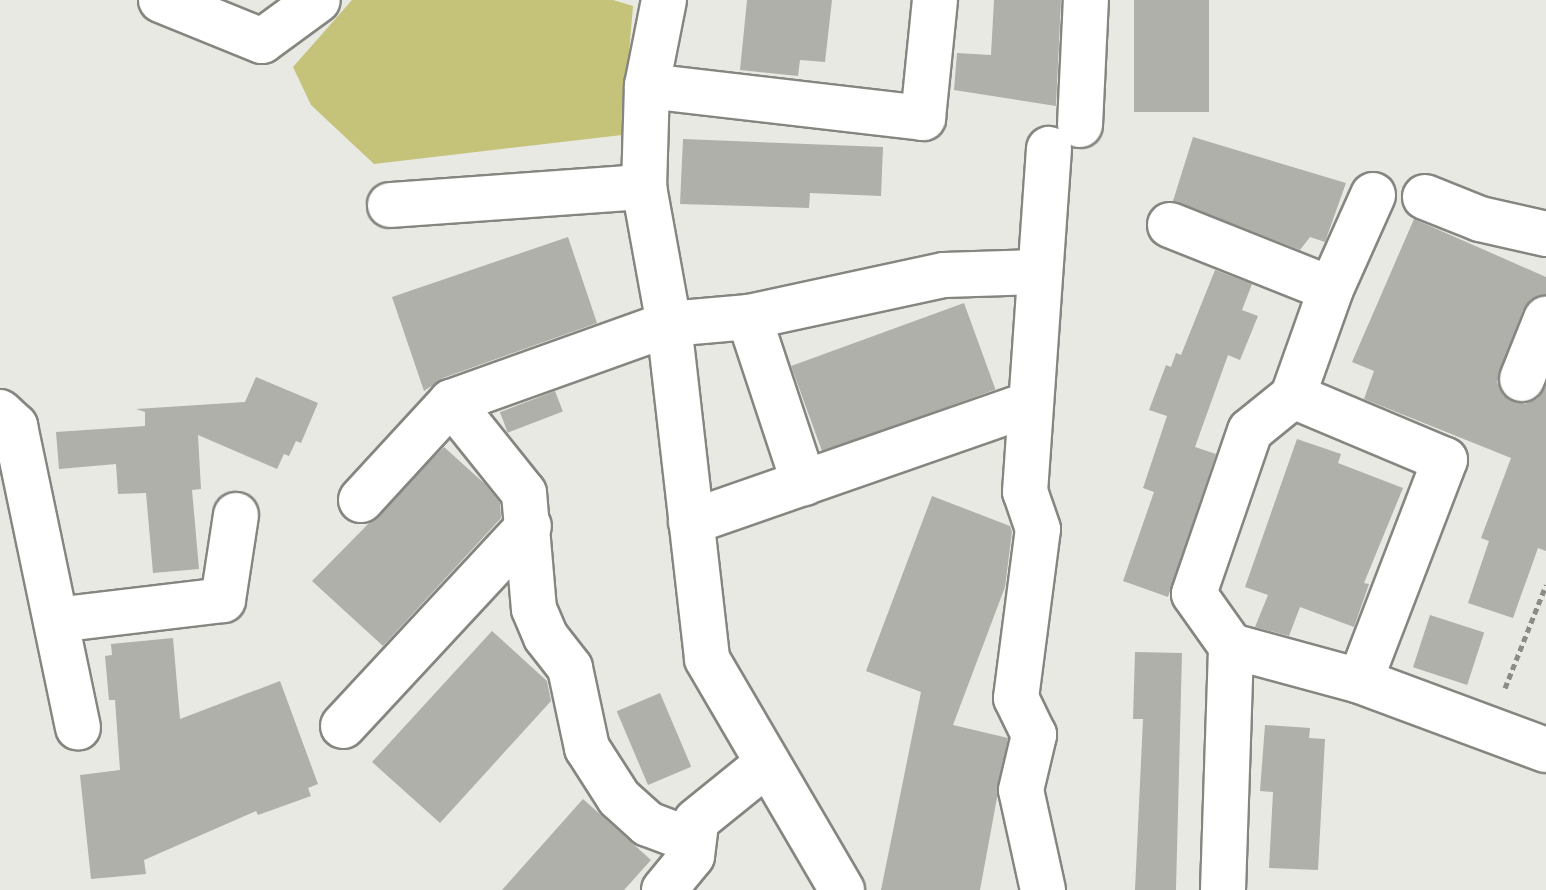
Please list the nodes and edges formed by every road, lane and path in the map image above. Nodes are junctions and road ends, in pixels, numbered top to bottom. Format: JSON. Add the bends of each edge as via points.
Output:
{"nodes":[{"id":1,"x":161,"y":0,"type":"edge"},
{"id":2,"x":318,"y":0,"type":"edge"},
{"id":3,"x":664,"y":0,"type":"edge"},
{"id":4,"x":935,"y":0,"type":"edge"},
{"id":5,"x":1086,"y":0,"type":"edge"},
{"id":6,"x":647,"y":86,"type":"junction"},
{"id":7,"x":644,"y":187,"type":"junction"},
{"id":8,"x":1373,"y":195,"type":"dead end"},
{"id":9,"x":1425,"y":197,"type":"dead end"},
{"id":10,"x":390,"y":205,"type":"dead end"},
{"id":11,"x":1170,"y":225,"type":"dead end"},
{"id":12,"x":1546,"y":234,"type":"edge"},
{"id":13,"x":1038,"y":272,"type":"junction"},
{"id":14,"x":1331,"y":289,"type":"junction"},
{"id":15,"x":749,"y":317,"type":"junction"},
{"id":16,"x":1546,"y":319,"type":"edge"},
{"id":17,"x":669,"y":324,"type":"junction"},
{"id":18,"x":1522,"y":379,"type":"dead end"},
{"id":19,"x":1293,"y":396,"type":"junction"},
{"id":20,"x":451,"y":402,"type":"junction"},
{"id":21,"x":1029,"y":404,"type":"junction"},
{"id":22,"x":0,"y":412,"type":"edge"},
{"id":23,"x":804,"y":483,"type":"junction"},
{"id":24,"x":361,"y":500,"type":"dead end"},
{"id":25,"x":236,"y":515,"type":"dead end"},
{"id":26,"x":691,"y":522,"type":"junction"},
{"id":27,"x":529,"y":526,"type":"junction"},
{"id":28,"x":1546,"y":585,"type":"edge"},
{"id":29,"x":56,"y":620,"type":"junction"},
{"id":30,"x":1231,"y":646,"type":"junction"},
{"id":31,"x":1360,"y":681,"type":"junction"},
{"id":32,"x":343,"y":726,"type":"dead end"},
{"id":33,"x":78,"y":727,"type":"dead end"},
{"id":34,"x":1488,"y":728,"type":"junction"},
{"id":35,"x":1546,"y":750,"type":"edge"},
{"id":36,"x":768,"y":763,"type":"junction"},
{"id":37,"x":693,"y":841,"type":"junction"},
{"id":38,"x":664,"y":890,"type":"edge"},
{"id":39,"x":842,"y":890,"type":"edge"},
{"id":40,"x":1043,"y":890,"type":"edge"},
{"id":41,"x":1223,"y":890,"type":"edge"}],
"edges":[{"from":1,"to":2,"type":"street","via":[[262,41]]},
{"from":3,"to":6,"type":"street"},
{"from":4,"to":6,"type":"street","via":[[923,118]]},
{"from":5,"to":13,"type":"street"},
{"from":6,"to":7,"type":"street"},
{"from":7,"to":10,"type":"street"},
{"from":7,"to":17,"type":"street"},
{"from":8,"to":14,"type":"street"},
{"from":9,"to":12,"type":"street","via":[[1480,219]]},
{"from":11,"to":14,"type":"street"},
{"from":13,"to":15,"type":"street","via":[[944,275]]},
{"from":13,"to":21,"type":"street"},
{"from":14,"to":19,"type":"street"},
{"from":15,"to":17,"type":"street"},
{"from":15,"to":23,"type":"street"},
{"from":16,"to":18,"type":"street"},
{"from":17,"to":20,"type":"street"},
{"from":17,"to":26,"type":"street"},
{"from":19,"to":30,"type":"street","via":[[1250,431],[1194,594]]},
{"from":19,"to":31,"type":"street","via":[[1445,460]]},
{"from":20,"to":24,"type":"street"},
{"from":20,"to":27,"type":"street","via":[[524,493]]},
{"from":21,"to":23,"type":"street"},
{"from":21,"to":40,"type":"street","via":[[1025,492],[1038,529],[1016,698],[1034,735],[1021,790]]},
{"from":22,"to":29,"type":"street","via":[[15,426]]},
{"from":23,"to":26,"type":"street"},
{"from":25,"to":29,"type":"street","via":[[223,600]]},
{"from":26,"to":36,"type":"street","via":[[707,659]]},
{"from":27,"to":32,"type":"street"},
{"from":27,"to":37,"type":"street","via":[[534,609],[546,637],[570,668],[587,748],[619,798],[648,824]]},
{"from":28,"to":34,"type":"path"},
{"from":29,"to":33,"type":"street"},
{"from":30,"to":31,"type":"street"},
{"from":30,"to":41,"type":"street"},
{"from":31,"to":34,"type":"street"},
{"from":34,"to":35,"type":"street"},
{"from":36,"to":37,"type":"street","via":[[696,821]]},
{"from":36,"to":39,"type":"street"},
{"from":37,"to":38,"type":"street","via":[[692,856]]}]}
